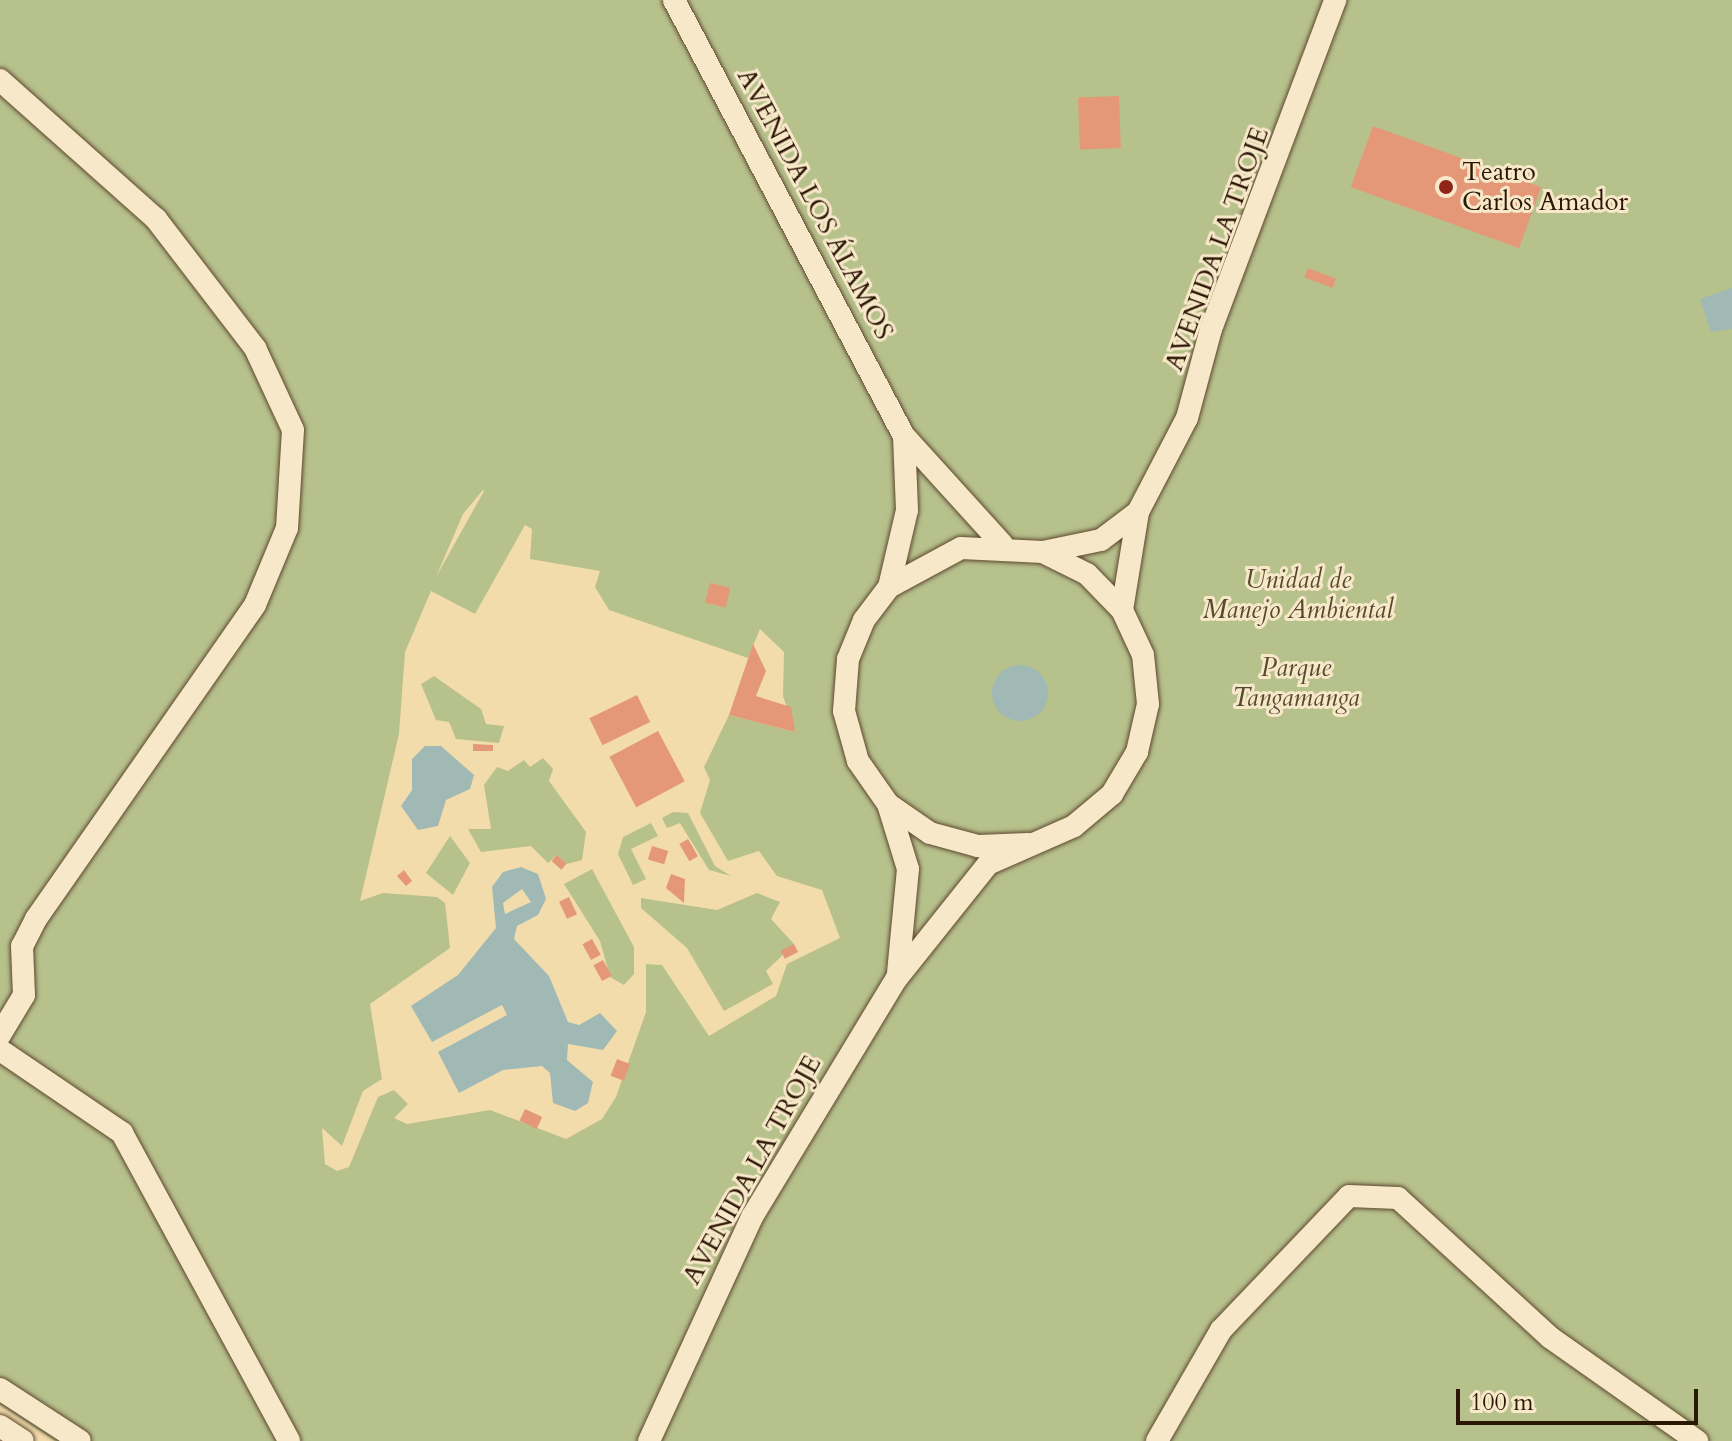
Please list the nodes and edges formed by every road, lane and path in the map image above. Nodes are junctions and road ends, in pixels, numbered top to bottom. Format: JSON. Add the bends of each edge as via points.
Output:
{"nodes":[{"id":1,"x":674,"y":0,"type":"edge"},
{"id":2,"x":1335,"y":0,"type":"edge"},
{"id":3,"x":0,"y":80,"type":"edge"},
{"id":4,"x":904,"y":436,"type":"junction"},
{"id":5,"x":1138,"y":512,"type":"junction"},
{"id":6,"x":1002,"y":544,"type":"junction"},
{"id":7,"x":1043,"y":552,"type":"junction"},
{"id":8,"x":889,"y":587,"type":"junction"},
{"id":9,"x":1122,"y":610,"type":"junction"},
{"id":10,"x":888,"y":804,"type":"junction"},
{"id":11,"x":1028,"y":844,"type":"junction"},
{"id":12,"x":897,"y":978,"type":"junction"},
{"id":13,"x":0,"y":1035,"type":"edge"},
{"id":14,"x":0,"y":1050,"type":"edge"},
{"id":15,"x":0,"y":1389,"type":"edge"},
{"id":16,"x":0,"y":1426,"type":"edge"},
{"id":17,"x":23,"y":1441,"type":"edge"},
{"id":18,"x":80,"y":1441,"type":"edge"},
{"id":19,"x":289,"y":1441,"type":"edge"},
{"id":20,"x":649,"y":1441,"type":"edge"},
{"id":21,"x":1157,"y":1441,"type":"edge"},
{"id":22,"x":1697,"y":1441,"type":"edge"}],
"edges":[{"from":1,"to":4,"type":"street","name":"AVENIDA LOS ÁLAMOS"},
{"from":2,"to":5,"type":"street","name":"AVENIDA LA TROJE","via":[[1211,329],[1187,418]]},
{"from":3,"to":13,"type":"street","via":[[156,219],[255,348],[293,430],[287,528],[261,593],[36,919],[22,946],[24,995]]},
{"from":4,"to":6,"type":"street","name":"AVENIDA LOS ÁLAMOS"},
{"from":4,"to":8,"type":"street","name":"AVENIDA LOS ÁLAMOS","via":[[907,510]]},
{"from":5,"to":7,"type":"street","name":"AVENIDA LA TROJE","via":[[1101,540]]},
{"from":5,"to":9,"type":"street","name":"AVENIDA LA TROJE"},
{"from":6,"to":7,"type":"street"},
{"from":6,"to":8,"type":"street","via":[[961,548]]},
{"from":7,"to":9,"type":"street","name":"AVENIDA LA TROJE","via":[[1087,574]]},
{"from":8,"to":10,"type":"street","via":[[864,620],[848,659],[844,711],[858,761]]},
{"from":9,"to":11,"type":"street","name":"AVENIDA LA TROJE","via":[[1143,655],[1148,704],[1137,752],[1112,794],[1074,826]]},
{"from":10,"to":11,"type":"street","via":[[954,840]]},
{"from":10,"to":12,"type":"street","name":"AVENIDA LA TROJE","via":[[908,869]]},
{"from":11,"to":12,"type":"street","name":"AVENIDA LA TROJE","via":[[988,864],[960,891]]},
{"from":12,"to":20,"type":"street","name":"AVENIDA LA TROJE","via":[[752,1217]]},
{"from":14,"to":19,"type":"street","via":[[122,1133]]},
{"from":15,"to":18,"type":"street"},
{"from":16,"to":17,"type":"street"},
{"from":21,"to":22,"type":"street","via":[[1221,1330],[1349,1196],[1398,1198],[1551,1338]]}]}
